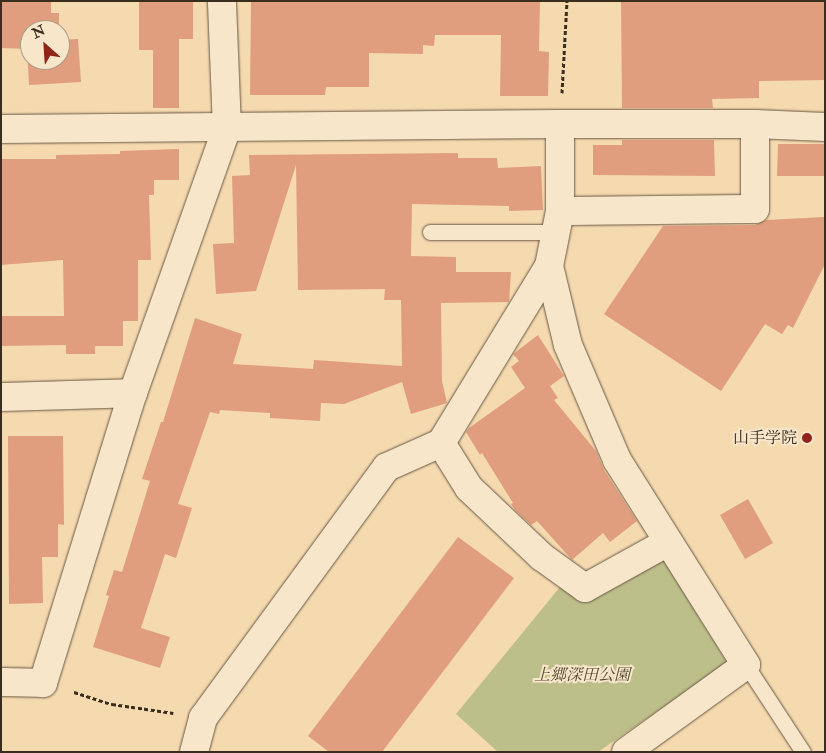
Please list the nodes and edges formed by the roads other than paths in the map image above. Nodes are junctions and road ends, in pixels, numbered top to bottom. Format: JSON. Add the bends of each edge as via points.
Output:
{"nodes":[{"id":1,"x":222,"y":1,"type":"edge"},
{"id":2,"x":560,"y":124,"type":"junction"},
{"id":3,"x":755,"y":124,"type":"junction"},
{"id":4,"x":825,"y":127,"type":"edge"},
{"id":5,"x":1,"y":128,"type":"edge"},
{"id":6,"x":227,"y":128,"type":"junction"},
{"id":7,"x":558,"y":222,"type":"junction"},
{"id":8,"x":430,"y":232,"type":"dead end"},
{"id":9,"x":549,"y":266,"type":"junction"},
{"id":10,"x":133,"y":393,"type":"junction"},
{"id":11,"x":1,"y":396,"type":"edge"},
{"id":12,"x":440,"y":443,"type":"junction"},
{"id":13,"x":668,"y":542,"type":"junction"},
{"id":14,"x":746,"y":665,"type":"junction"},
{"id":15,"x":1,"y":682,"type":"edge"},
{"id":16,"x":194,"y":752,"type":"edge"},
{"id":17,"x":626,"y":752,"type":"edge"},
{"id":18,"x":802,"y":752,"type":"edge"}],
"edges":[{"from":1,"to":6,"type":"street"},
{"from":2,"to":3,"type":"street"},
{"from":2,"to":6,"type":"street"},
{"from":2,"to":7,"type":"street"},
{"from":3,"to":4,"type":"street"},
{"from":3,"to":7,"type":"street","via":[[755,209]]},
{"from":5,"to":6,"type":"street"},
{"from":6,"to":10,"type":"street"},
{"from":7,"to":8,"type":"lane"},
{"from":7,"to":9,"type":"street"},
{"from":9,"to":12,"type":"street"},
{"from":9,"to":13,"type":"street","via":[[568,345],[613,451]]},
{"from":10,"to":11,"type":"street"},
{"from":10,"to":15,"type":"street","via":[[43,683]]},
{"from":12,"to":13,"type":"street","via":[[469,488],[542,556],[585,588]]},
{"from":12,"to":16,"type":"street","via":[[388,467],[203,718]]},
{"from":13,"to":14,"type":"street"},
{"from":14,"to":17,"type":"street"},
{"from":14,"to":18,"type":"lane"}]}
